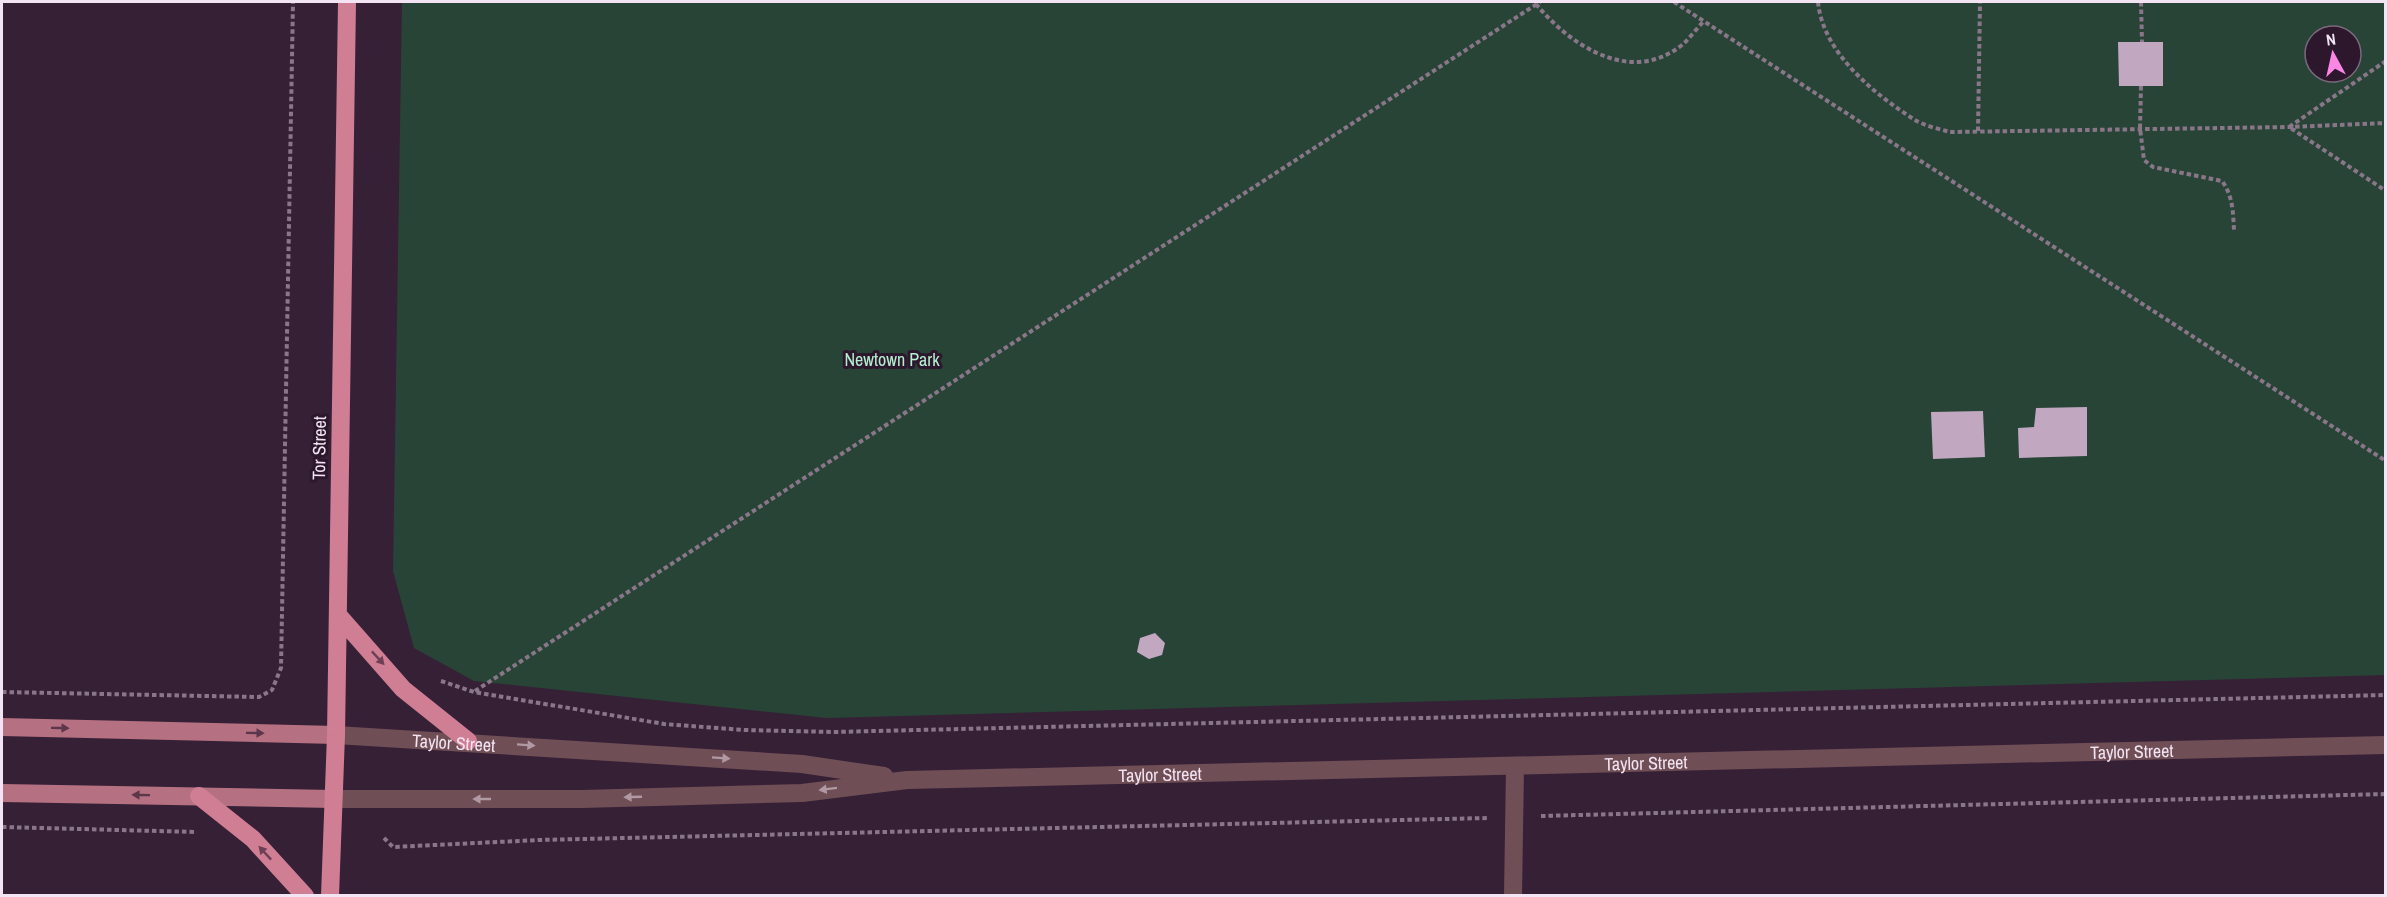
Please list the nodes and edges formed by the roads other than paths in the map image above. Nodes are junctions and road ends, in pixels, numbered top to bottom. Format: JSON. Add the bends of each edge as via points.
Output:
{"nodes":[{"id":1,"x":347,"y":2,"type":"edge"},
{"id":2,"x":338,"y":615,"type":"junction"},
{"id":3,"x":2,"y":727,"type":"edge"},
{"id":4,"x":336,"y":735,"type":"junction"},
{"id":5,"x":468,"y":741,"type":"junction"},
{"id":6,"x":2385,"y":745,"type":"edge"},
{"id":7,"x":1515,"y":766,"type":"junction"},
{"id":8,"x":907,"y":780,"type":"junction"},
{"id":9,"x":2,"y":793,"type":"edge"},
{"id":10,"x":199,"y":796,"type":"junction"},
{"id":11,"x":333,"y":799,"type":"junction"},
{"id":12,"x":305,"y":896,"type":"edge"},
{"id":13,"x":330,"y":896,"type":"edge"},
{"id":14,"x":1513,"y":896,"type":"edge"}],
"edges":[{"from":1,"to":2,"type":"highway","name":"Tor Street"},
{"from":2,"to":4,"type":"highway","name":"Tor Street"},
{"from":2,"to":5,"type":"highway","one_way":true,"via":[[403,689]]},
{"from":3,"to":4,"type":"main road","name":"Taylor Street","one_way":true},
{"from":4,"to":5,"type":"street","name":"Taylor Street"},
{"from":4,"to":11,"type":"highway","name":"Tor Street"},
{"from":5,"to":8,"type":"street","name":"Taylor Street","one_way":true,"via":[[802,764]]},
{"from":6,"to":7,"type":"street","name":"Taylor Street"},
{"from":7,"to":8,"type":"street","name":"Taylor Street"},
{"from":7,"to":14,"type":"street"},
{"from":8,"to":11,"type":"street","name":"Taylor Street","one_way":true,"via":[[802,793],[582,799]]},
{"from":10,"to":9,"type":"main road","name":"Taylor Street","one_way":true},
{"from":10,"to":11,"type":"main road","name":"Taylor Street"},
{"from":12,"to":10,"type":"highway","one_way":true,"via":[[253,839]]},
{"from":11,"to":13,"type":"highway","name":"Tor Street"}]}
